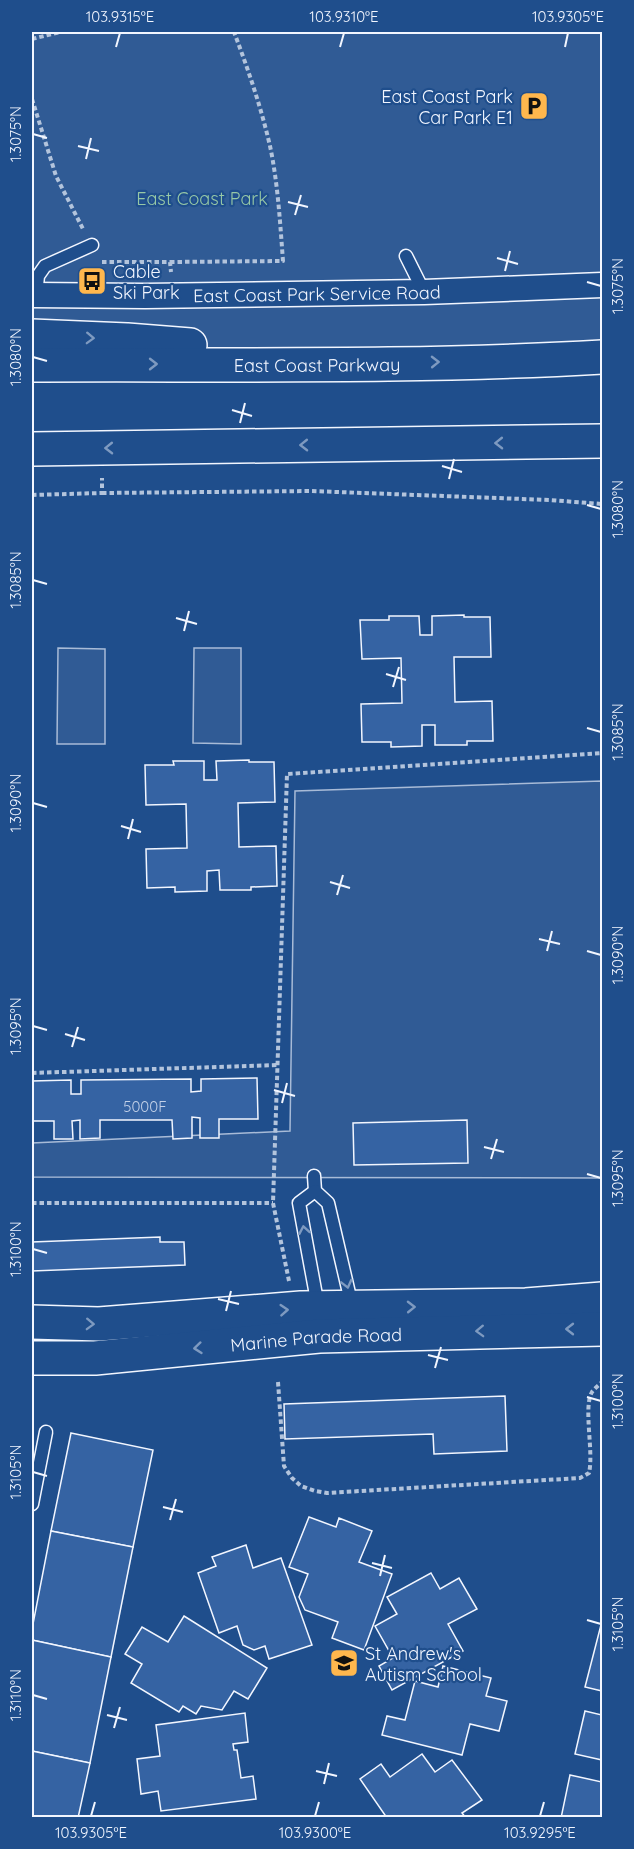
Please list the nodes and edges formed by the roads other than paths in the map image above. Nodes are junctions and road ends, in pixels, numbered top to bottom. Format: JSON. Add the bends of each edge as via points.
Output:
{"nodes":[{"id":1,"x":92,"y":245,"type":"road end"},
{"id":2,"x":406,"y":256,"type":"dead end"},
{"id":3,"x":603,"y":285,"type":"edge"},
{"id":4,"x":424,"y":292,"type":"junction"},
{"id":5,"x":34,"y":295,"type":"edge"},
{"id":6,"x":32,"y":336,"type":"edge"},
{"id":7,"x":603,"y":357,"type":"edge"},
{"id":8,"x":377,"y":363,"type":"junction"},
{"id":9,"x":32,"y":365,"type":"edge"},
{"id":10,"x":603,"y":441,"type":"edge"},
{"id":11,"x":558,"y":442,"type":"junction"},
{"id":12,"x":32,"y":449,"type":"edge"},
{"id":13,"x":603,"y":449,"type":"edge"},
{"id":14,"x":314,"y":1176,"type":"dead end"},
{"id":15,"x":315,"y":1191,"type":"junction"},
{"id":16,"x":603,"y":1299,"type":"edge"},
{"id":17,"x":314,"y":1319,"type":"junction"},
{"id":18,"x":354,"y":1321,"type":"junction"},
{"id":19,"x":32,"y":1322,"type":"edge"},
{"id":20,"x":603,"y":1329,"type":"edge"},
{"id":21,"x":32,"y":1358,"type":"edge"},
{"id":22,"x":46,"y":1432,"type":"dead end"},
{"id":23,"x":32,"y":1504,"type":"edge"}],
"edges":[{"from":1,"to":5,"type":"lane","via":[[45,266]]},
{"from":2,"to":4,"type":"lane"},
{"from":3,"to":4,"type":"street","name":"East Coast Park Service Road"},
{"from":4,"to":5,"type":"street","name":"East Coast Park Service Road"},
{"from":6,"to":8,"type":"main road","one_way":true,"via":[[127,340]]},
{"from":8,"to":7,"type":"main road","name":"East Coast Parkway","one_way":true},
{"from":9,"to":8,"type":"main road","name":"East Coast Parkway","one_way":true},
{"from":10,"to":11,"type":"main road"},
{"from":11,"to":12,"type":"main road","one_way":true},
{"from":11,"to":13,"type":"main road"},
{"from":14,"to":15,"type":"lane"},
{"from":17,"to":15,"type":"lane","one_way":true,"via":[[299,1203]]},
{"from":15,"to":18,"type":"lane","one_way":true,"via":[[328,1203]]},
{"from":18,"to":16,"type":"main road","name":"Marine Parade Road","one_way":true},
{"from":17,"to":18,"type":"main road","name":"Marine Parade Road"},
{"from":19,"to":17,"type":"main road","name":"Marine Parade Road","one_way":true},
{"from":17,"to":21,"type":"main road","name":"Marine Parade Road","one_way":true,"via":[[94,1358]]},
{"from":20,"to":18,"type":"main road","name":"Marine Parade Road","one_way":true},
{"from":22,"to":23,"type":"lane"}]}
